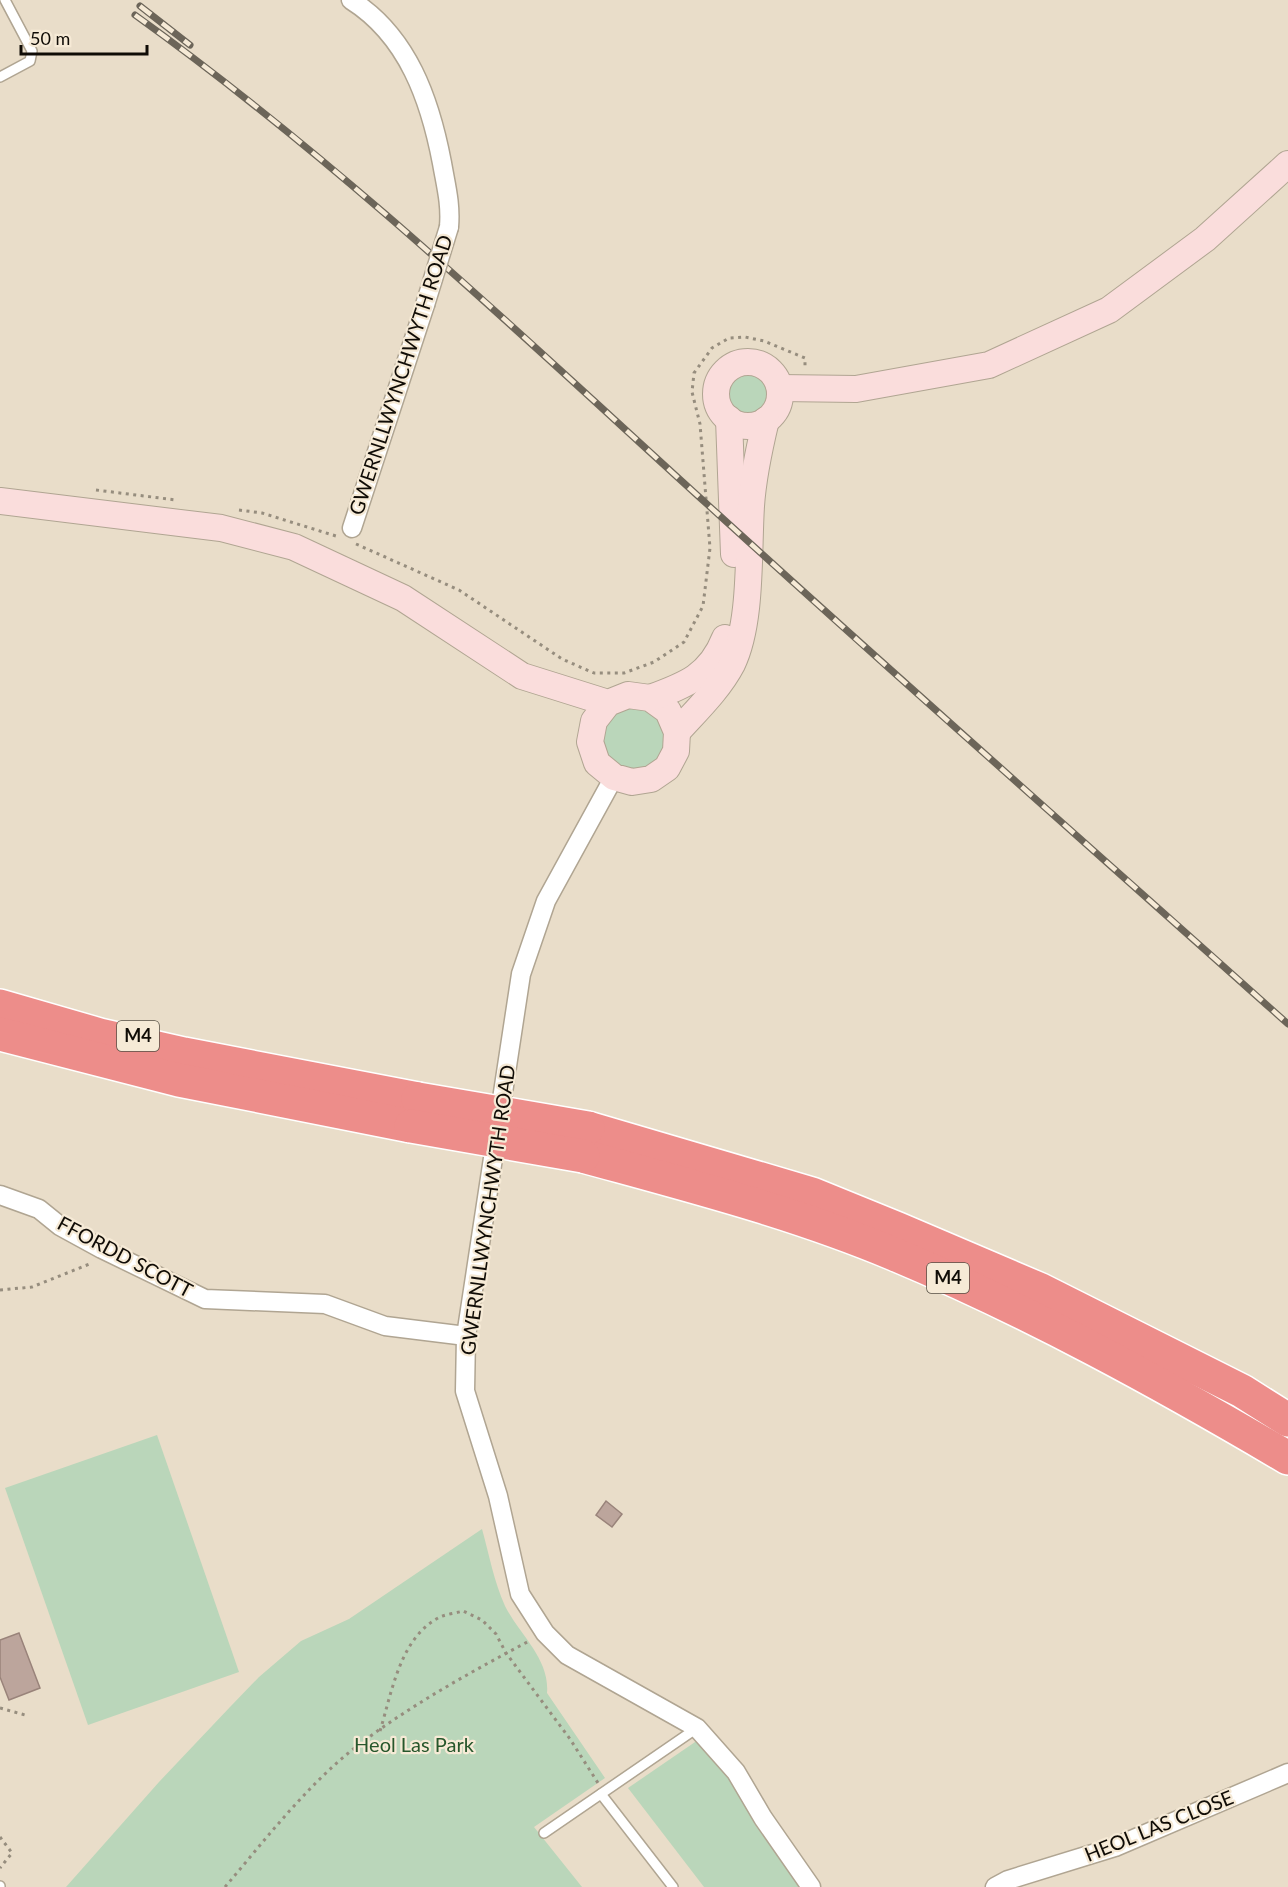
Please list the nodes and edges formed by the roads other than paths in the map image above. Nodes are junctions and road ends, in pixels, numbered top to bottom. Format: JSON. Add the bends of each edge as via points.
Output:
{"nodes":[{"id":1,"x":5,"y":0,"type":"edge"},
{"id":2,"x":351,"y":0,"type":"edge"},
{"id":3,"x":0,"y":77,"type":"edge"},
{"id":4,"x":1288,"y":164,"type":"edge"},
{"id":5,"x":792,"y":388,"type":"junction"},
{"id":6,"x":729,"y":419,"type":"junction"},
{"id":7,"x":766,"y":420,"type":"junction"},
{"id":8,"x":0,"y":501,"type":"edge"},
{"id":9,"x":352,"y":528,"type":"road end"},
{"id":10,"x":650,"y":698,"type":"junction"},
{"id":11,"x":608,"y":704,"type":"junction"},
{"id":12,"x":677,"y":732,"type":"junction"},
{"id":13,"x":614,"y":777,"type":"junction"},
{"id":14,"x":0,"y":991,"type":"edge"},
{"id":15,"x":0,"y":1006,"type":"edge"},
{"id":16,"x":0,"y":1034,"type":"edge"},
{"id":17,"x":278,"y":1072,"type":"junction"},
{"id":18,"x":415,"y":1112,"type":"junction"},
{"id":19,"x":586,"y":1142,"type":"junction"},
{"id":20,"x":0,"y":1195,"type":"edge"},
{"id":21,"x":466,"y":1336,"type":"junction"},
{"id":22,"x":1288,"y":1420,"type":"edge"},
{"id":23,"x":1288,"y":1458,"type":"edge"},
{"id":24,"x":697,"y":1728,"type":"junction"},
{"id":25,"x":1288,"y":1773,"type":"edge"},
{"id":26,"x":602,"y":1793,"type":"junction"},
{"id":27,"x":543,"y":1833,"type":"dead end"},
{"id":28,"x":673,"y":1887,"type":"edge"},
{"id":29,"x":811,"y":1887,"type":"edge"},
{"id":30,"x":995,"y":1887,"type":"edge"}],
"edges":[{"from":1,"to":3,"type":"lane","via":[[32,51],[30,61]]},
{"from":2,"to":9,"type":"street","name":"GWERNLLWYNCHWYTH ROAD","bridge":true,"via":[[374,16],[393,37],[414,72],[427,101],[448,190],[448,227]]},
{"from":4,"to":5,"type":"main road","via":[[1205,239],[1109,310],[989,365],[856,389]]},
{"from":5,"to":6,"type":"main road","via":[[762,365],[742,362],[732,366],[716,391],[721,411]]},
{"from":5,"to":7,"type":"main road"},
{"from":6,"to":7,"type":"main road","via":[[749,426]]},
{"from":6,"to":10,"type":"main road","via":[[735,578],[728,631],[717,658],[689,684]]},
{"from":7,"to":12,"type":"main road","via":[[753,472],[748,578],[732,664]]},
{"from":8,"to":11,"type":"main road","via":[[221,528],[294,547],[403,598],[522,676]]},
{"from":10,"to":11,"type":"main road","via":[[628,695]]},
{"from":10,"to":12,"type":"main road","via":[[668,711]]},
{"from":11,"to":13,"type":"main road","via":[[594,721],[590,742],[597,763]]},
{"from":12,"to":13,"type":"main road","via":[[676,751],[667,768],[651,779],[632,782]]},
{"from":13,"to":21,"type":"street","name":"GWERNLLWYNCHWYTH ROAD","via":[[546,901],[522,974]]},
{"from":14,"to":17,"type":"highway","number":"M4","via":[[102,1027]]},
{"from":15,"to":17,"type":"highway","number":"M4","via":[[100,1035]]},
{"from":16,"to":18,"type":"highway","number":"M4","via":[[179,1080]]},
{"from":17,"to":18,"type":"highway","number":"M4"},
{"from":18,"to":19,"type":"highway","number":"M4","bridge":true},
{"from":19,"to":22,"type":"highway","number":"M4","via":[[812,1194],[1041,1290],[1242,1391]]},
{"from":19,"to":23,"type":"highway","number":"M4","via":[[892,1253],[1018,1309]]},
{"from":20,"to":21,"type":"street","name":"FFORDD SCOTT","via":[[39,1209],[98,1256],[205,1299],[325,1304],[385,1326]]},
{"from":21,"to":24,"type":"street","name":"GWERNLLWYNCHWYTH ROAD","via":[[465,1391],[498,1497],[520,1594],[544,1633],[567,1655]]},
{"from":24,"to":26,"type":"lane"},
{"from":24,"to":29,"type":"street","name":"GWERNLLWYNCHWYTH ROAD","via":[[736,1772]]},
{"from":25,"to":30,"type":"street","name":"HEOL LAS CLOSE","via":[[1115,1847]]},
{"from":26,"to":27,"type":"lane"},
{"from":26,"to":28,"type":"lane"}]}
